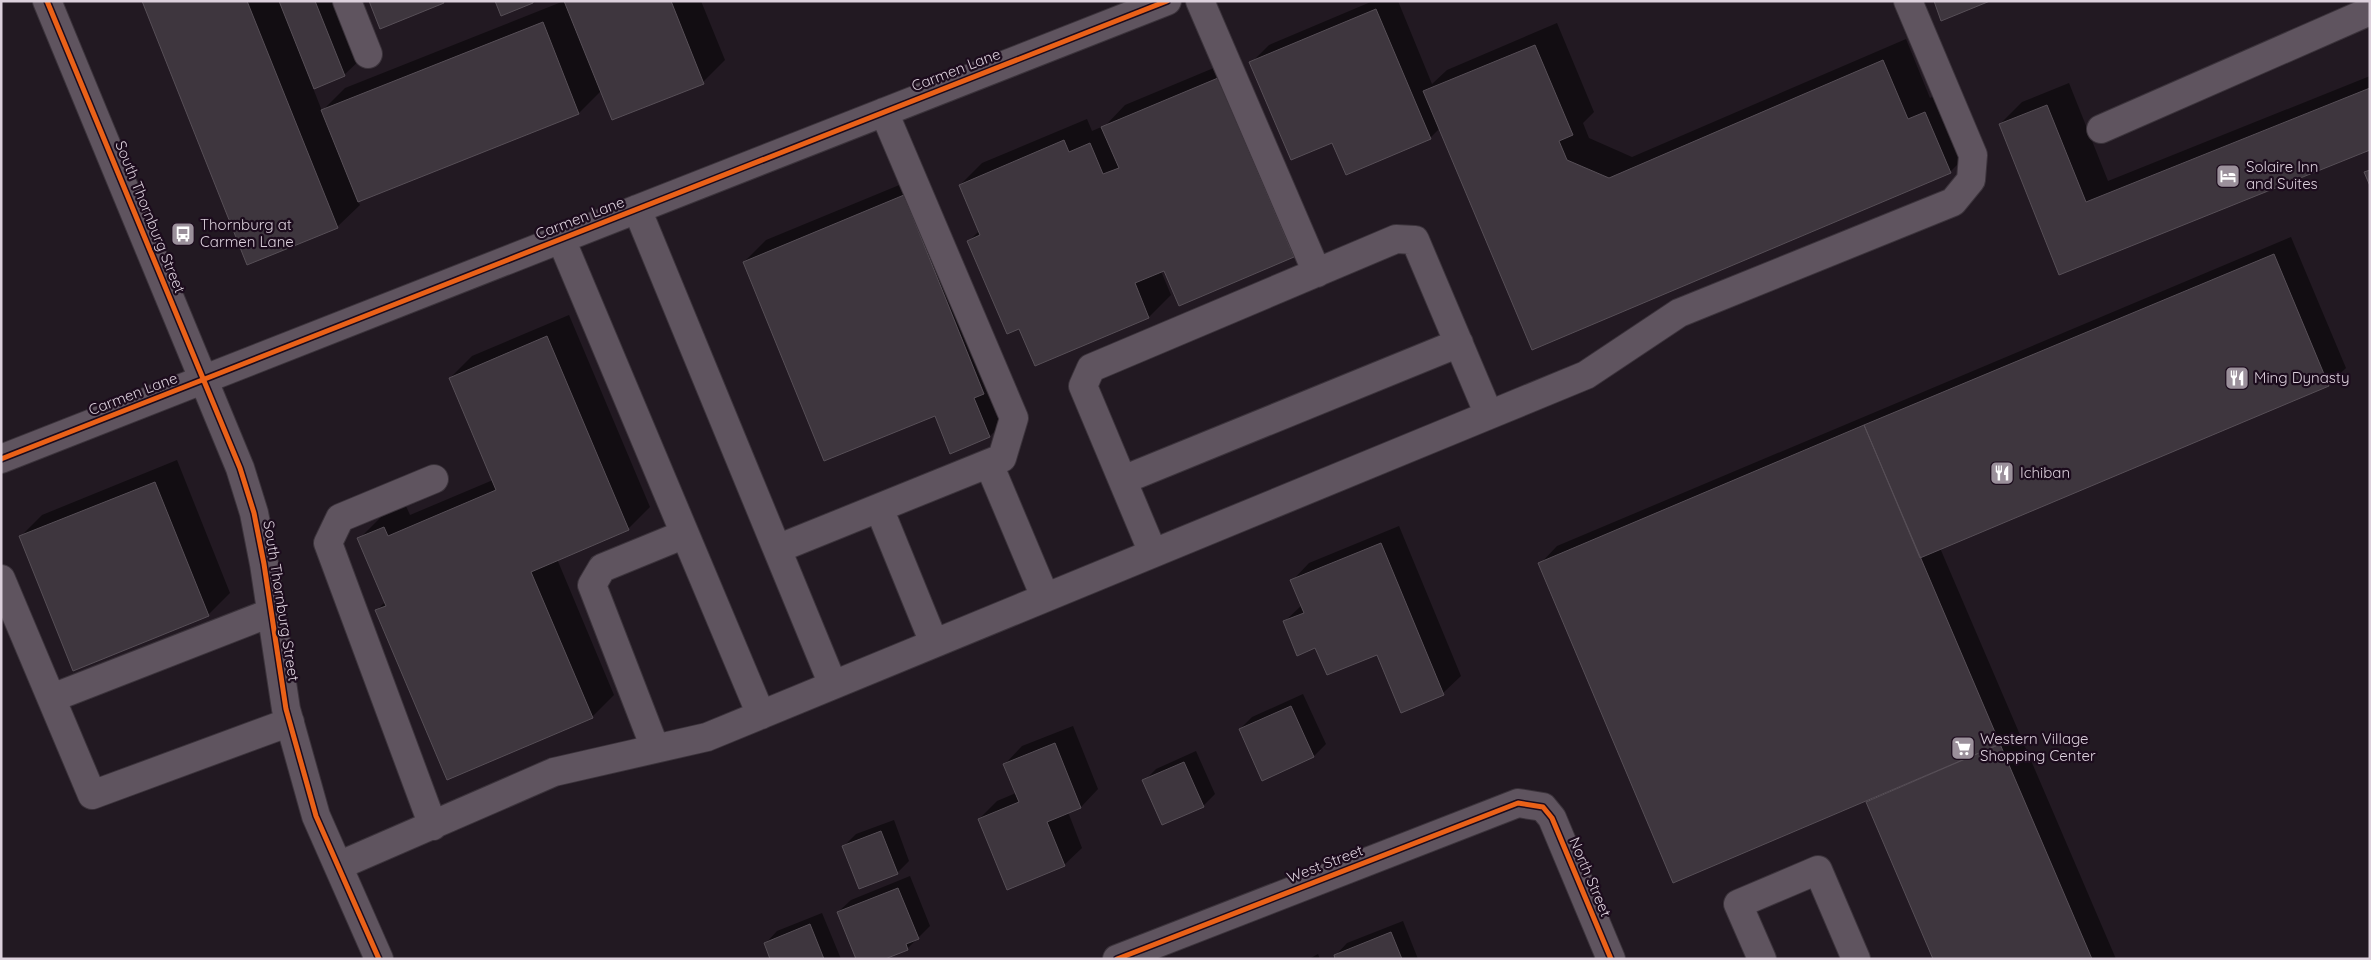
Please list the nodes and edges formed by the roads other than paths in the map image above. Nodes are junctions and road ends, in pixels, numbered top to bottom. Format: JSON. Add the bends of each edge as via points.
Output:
{"nodes":[{"id":1,"x":47,"y":1,"type":"edge"},
{"id":2,"x":346,"y":1,"type":"edge"},
{"id":3,"x":1167,"y":1,"type":"edge"},
{"id":4,"x":1200,"y":1,"type":"edge"},
{"id":5,"x":1908,"y":1,"type":"edge"},
{"id":6,"x":2370,"y":11,"type":"edge"},
{"id":7,"x":368,"y":54,"type":"dead end"},
{"id":8,"x":884,"y":112,"type":"junction"},
{"id":9,"x":2101,"y":129,"type":"dead end"},
{"id":10,"x":637,"y":209,"type":"junction"},
{"id":11,"x":561,"y":239,"type":"junction"},
{"id":12,"x":1316,"y":273,"type":"junction"},
{"id":13,"x":1458,"y":343,"type":"junction"},
{"id":14,"x":204,"y":380,"type":"junction"},
{"id":15,"x":1489,"y":416,"type":"junction"},
{"id":16,"x":1,"y":458,"type":"edge"},
{"id":17,"x":988,"y":464,"type":"junction"},
{"id":18,"x":434,"y":479,"type":"dead end"},
{"id":19,"x":1123,"y":480,"type":"junction"},
{"id":20,"x":880,"y":508,"type":"junction"},
{"id":21,"x":685,"y":534,"type":"junction"},
{"id":22,"x":777,"y":549,"type":"junction"},
{"id":23,"x":1153,"y":553,"type":"junction"},
{"id":24,"x":1,"y":579,"type":"edge"},
{"id":25,"x":1045,"y":597,"type":"junction"},
{"id":26,"x":270,"y":613,"type":"junction"},
{"id":27,"x":934,"y":643,"type":"junction"},
{"id":28,"x":834,"y":685,"type":"junction"},
{"id":29,"x":52,"y":698,"type":"junction"},
{"id":30,"x":761,"y":715,"type":"junction"},
{"id":31,"x":290,"y":722,"type":"junction"},
{"id":32,"x":656,"y":748,"type":"junction"},
{"id":33,"x":1543,"y":807,"type":"joint"},
{"id":34,"x":433,"y":826,"type":"junction"},
{"id":35,"x":338,"y":866,"type":"junction"},
{"id":36,"x":379,"y":959,"type":"edge"},
{"id":37,"x":1117,"y":959,"type":"edge"},
{"id":38,"x":1611,"y":959,"type":"edge"},
{"id":39,"x":1762,"y":959,"type":"edge"},
{"id":40,"x":1856,"y":959,"type":"edge"}],
"edges":[{"from":1,"to":14,"type":"street","name":"South Thornburg Street"},
{"from":2,"to":7,"type":"street"},
{"from":3,"to":8,"type":"street","name":"Carmen Lane"},
{"from":4,"to":12,"type":"street"},
{"from":5,"to":15,"type":"street","via":[[1973,155],[1971,180],[1952,202],[1679,313],[1586,375]]},
{"from":6,"to":9,"type":"street"},
{"from":8,"to":10,"type":"street","name":"Carmen Lane"},
{"from":8,"to":17,"type":"street","via":[[1014,418],[1002,458]]},
{"from":10,"to":11,"type":"street","name":"Carmen Lane"},
{"from":10,"to":22,"type":"street"},
{"from":11,"to":14,"type":"street","name":"Carmen Lane"},
{"from":11,"to":21,"type":"street"},
{"from":12,"to":13,"type":"street","via":[[1396,239],[1415,240]]},
{"from":12,"to":19,"type":"street","via":[[1091,368],[1084,386]]},
{"from":13,"to":15,"type":"street"},
{"from":13,"to":19,"type":"street"},
{"from":14,"to":16,"type":"street","name":"Carmen Lane"},
{"from":14,"to":26,"type":"street","name":"South Thornburg Street","via":[[240,468],[254,513]]},
{"from":15,"to":23,"type":"street"},
{"from":17,"to":20,"type":"street"},
{"from":17,"to":25,"type":"street"},
{"from":18,"to":34,"type":"street","via":[[340,518],[328,543]]},
{"from":19,"to":23,"type":"street"},
{"from":20,"to":22,"type":"street"},
{"from":20,"to":27,"type":"street"},
{"from":21,"to":30,"type":"street"},
{"from":21,"to":32,"type":"street","via":[[602,568],[592,585]]},
{"from":22,"to":28,"type":"street"},
{"from":23,"to":25,"type":"street"},
{"from":24,"to":29,"type":"street"},
{"from":25,"to":27,"type":"street"},
{"from":26,"to":29,"type":"street"},
{"from":26,"to":31,"type":"street","name":"South Thornburg Street"},
{"from":27,"to":28,"type":"street"},
{"from":28,"to":30,"type":"street"},
{"from":29,"to":31,"type":"street","via":[[92,795]]},
{"from":30,"to":32,"type":"street","via":[[707,737]]},
{"from":31,"to":35,"type":"street","name":"South Thornburg Street","via":[[316,816]]},
{"from":32,"to":34,"type":"street","via":[[554,772]]},
{"from":33,"to":37,"type":"street","name":"West Street","via":[[1518,803]]},
{"from":33,"to":38,"type":"street","name":"North Street","via":[[1552,818]]},
{"from":34,"to":35,"type":"street"},
{"from":35,"to":36,"type":"street","name":"South Thornburg Street"},
{"from":39,"to":40,"type":"street","via":[[1738,904],[1818,870]]}]}
